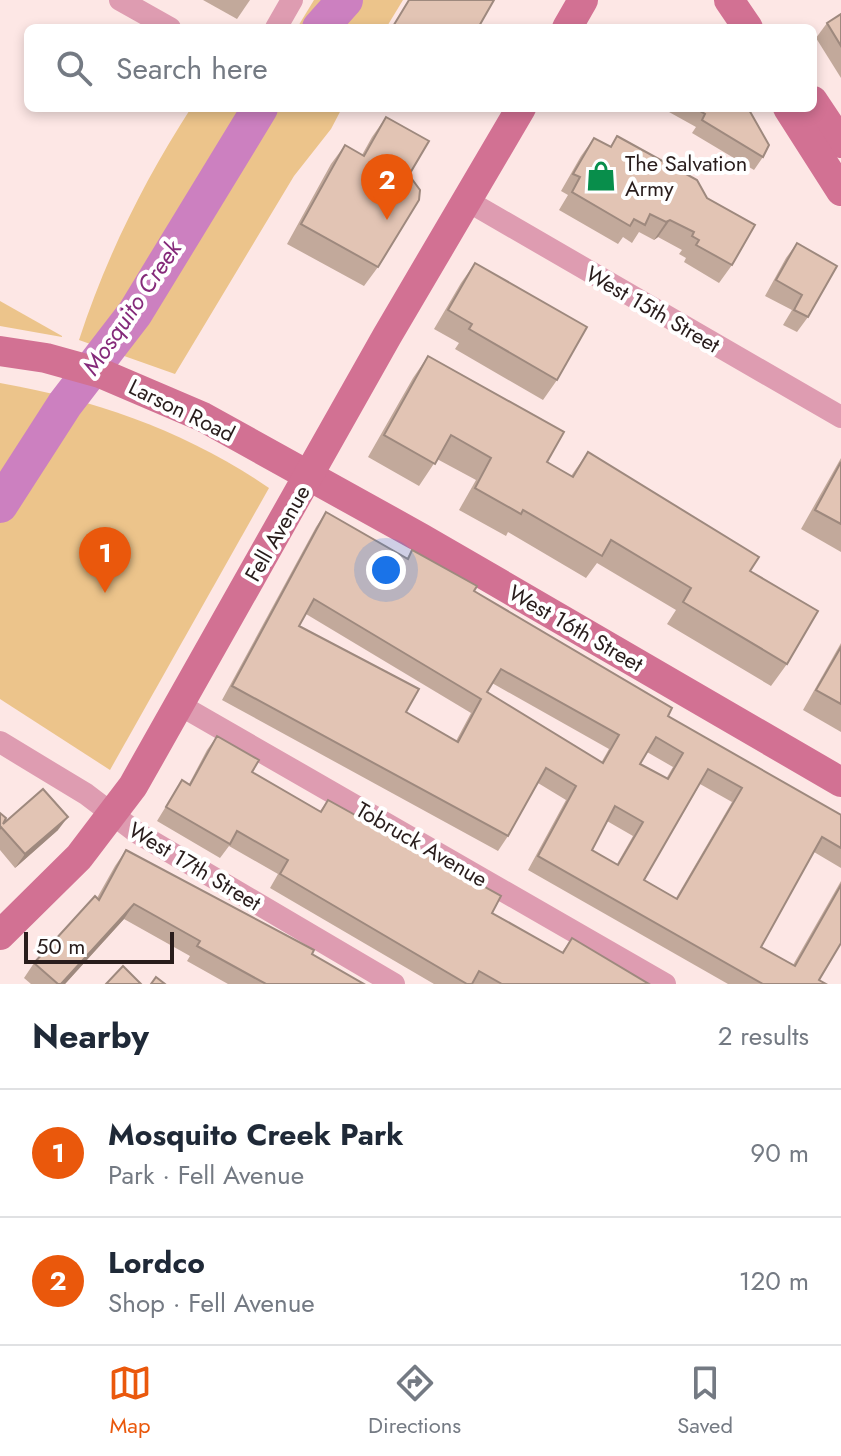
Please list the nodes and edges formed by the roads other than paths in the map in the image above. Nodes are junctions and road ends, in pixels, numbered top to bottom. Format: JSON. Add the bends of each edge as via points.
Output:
{"nodes":[{"id":1,"x":120,"y":0,"type":"edge"},
{"id":2,"x":292,"y":0,"type":"edge"},
{"id":3,"x":583,"y":0,"type":"edge"},
{"id":4,"x":729,"y":0,"type":"edge"},
{"id":5,"x":163,"y":24,"type":"edge"},
{"id":6,"x":278,"y":24,"type":"edge"},
{"id":7,"x":569,"y":24,"type":"edge"},
{"id":8,"x":745,"y":24,"type":"edge"},
{"id":9,"x":817,"y":107,"type":"edge"},
{"id":10,"x":519,"y":112,"type":"edge"},
{"id":11,"x":791,"y":112,"type":"edge"},
{"id":12,"x":841,"y":143,"type":"edge"},
{"id":13,"x":841,"y":191,"type":"edge"},
{"id":14,"x":466,"y":200,"type":"junction"},
{"id":15,"x":0,"y":351,"type":"edge"},
{"id":16,"x":841,"y":417,"type":"edge"},
{"id":17,"x":310,"y":475,"type":"junction"},
{"id":18,"x":180,"y":705,"type":"junction"},
{"id":19,"x":0,"y":742,"type":"edge"},
{"id":20,"x":841,"y":782,"type":"edge"},
{"id":21,"x":112,"y":815,"type":"junction"},
{"id":22,"x":0,"y":935,"type":"edge"},
{"id":23,"x":394,"y":984,"type":"edge"},
{"id":24,"x":665,"y":984,"type":"edge"}],
"edges":[{"from":1,"to":5,"type":"street"},
{"from":2,"to":6,"type":"street"},
{"from":3,"to":7,"type":"main road"},
{"from":4,"to":8,"type":"main road"},
{"from":9,"to":12,"type":"main road"},
{"from":10,"to":14,"type":"main road","name":"Fell Avenue"},
{"from":11,"to":13,"type":"main road"},
{"from":14,"to":16,"type":"street","name":"West 15th Street"},
{"from":14,"to":17,"type":"main road","name":"Fell Avenue"},
{"from":15,"to":17,"type":"main road","name":"Larson Road","via":[[130,383]]},
{"from":17,"to":18,"type":"main road","name":"Fell Avenue"},
{"from":17,"to":20,"type":"main road","name":"West 16th Street"},
{"from":18,"to":21,"type":"main road","name":"Fell Avenue"},
{"from":18,"to":24,"type":"street","name":"Tobruck Avenue"},
{"from":19,"to":21,"type":"street","name":"West 17th Street"},
{"from":21,"to":22,"type":"main road","name":"Fell Avenue","via":[[79,857]]},
{"from":21,"to":23,"type":"street","name":"West 17th Street"}]}
